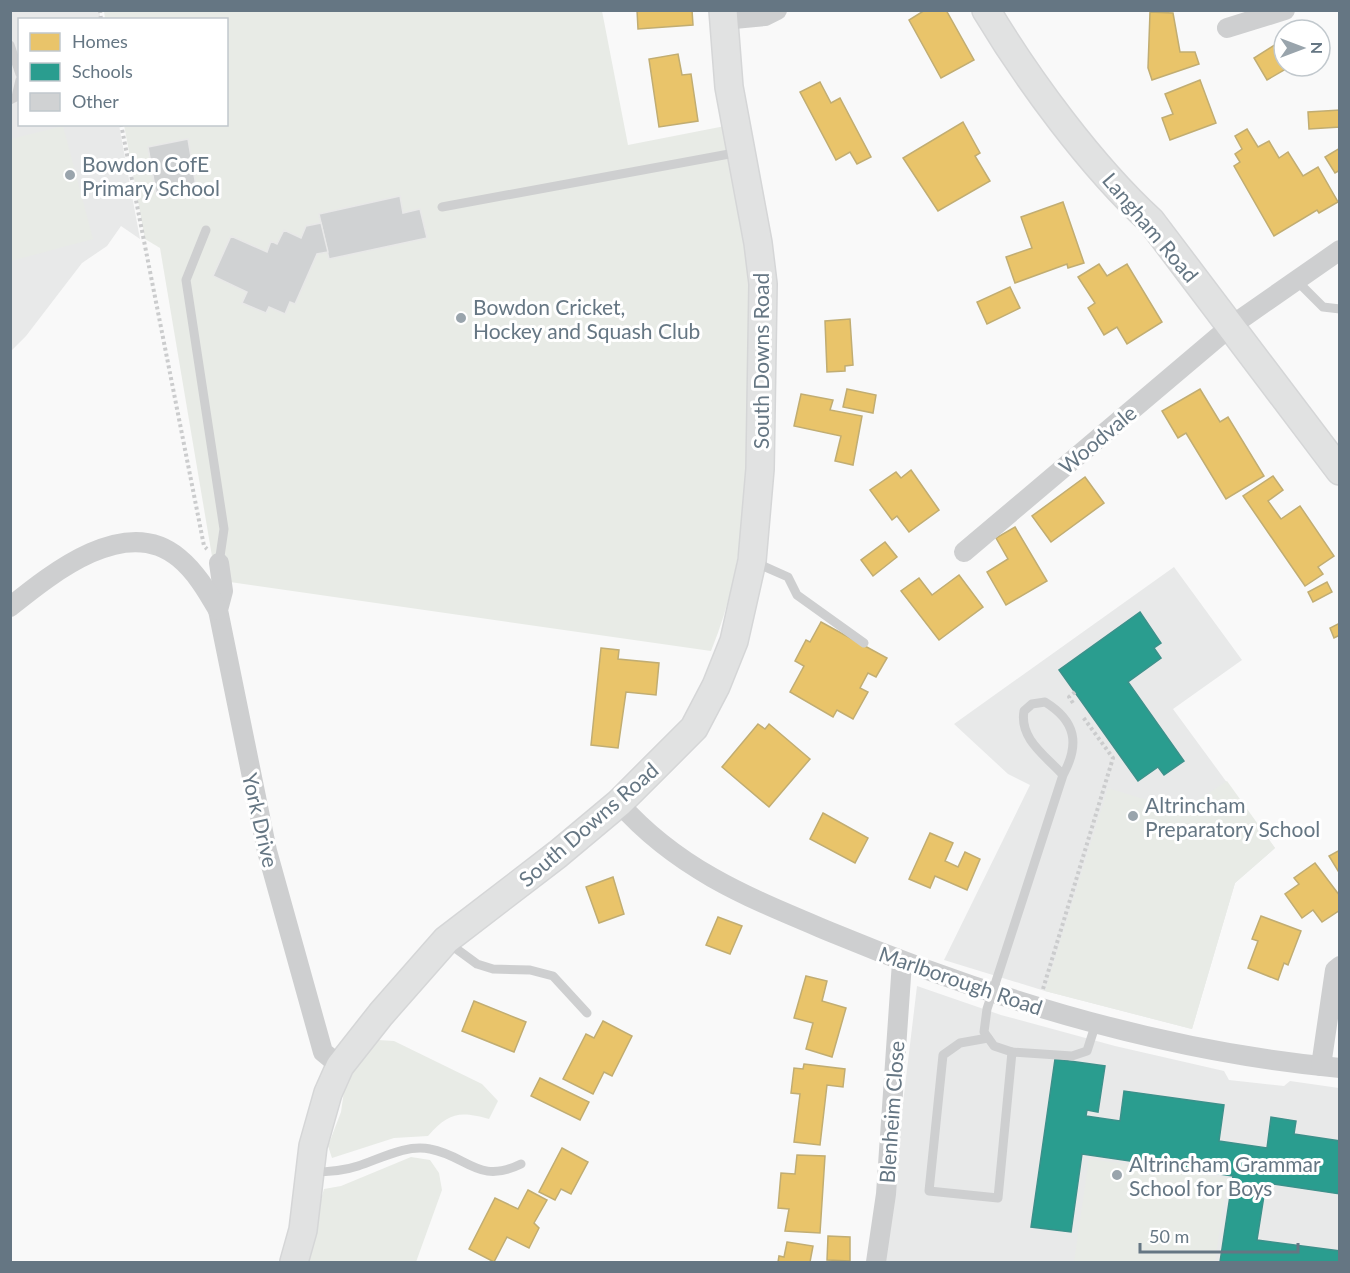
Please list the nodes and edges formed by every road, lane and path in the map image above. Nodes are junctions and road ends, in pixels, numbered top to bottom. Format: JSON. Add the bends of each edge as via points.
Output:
{"nodes":[{"id":1,"x":777,"y":10,"type":"edge"},
{"id":2,"x":986,"y":10,"type":"edge"},
{"id":3,"x":1285,"y":10,"type":"edge"},
{"id":4,"x":723,"y":15,"type":"edge"},
{"id":5,"x":1227,"y":28,"type":"dead end"},
{"id":6,"x":11,"y":50,"type":"edge"},
{"id":7,"x":18,"y":69,"type":"edge"},
{"id":8,"x":18,"y":88,"type":"edge"},
{"id":9,"x":10,"y":100,"type":"edge"},
{"id":10,"x":121,"y":126,"type":"edge"},
{"id":11,"x":742,"y":152,"type":"junction"},
{"id":12,"x":442,"y":207,"type":"dead end"},
{"id":13,"x":206,"y":230,"type":"dead end"},
{"id":14,"x":1340,"y":250,"type":"edge"},
{"id":15,"x":1296,"y":280,"type":"junction"},
{"id":16,"x":1340,"y":309,"type":"edge"},
{"id":17,"x":1231,"y":326,"type":"junction"},
{"id":18,"x":1340,"y":471,"type":"edge"},
{"id":19,"x":964,"y":552,"type":"dead end"},
{"id":20,"x":752,"y":561,"type":"junction"},
{"id":21,"x":219,"y":563,"type":"junction"},
{"id":22,"x":10,"y":607,"type":"edge"},
{"id":23,"x":218,"y":610,"type":"junction"},
{"id":24,"x":864,"y":643,"type":"dead end"},
{"id":25,"x":1075,"y":692,"type":"dead end"},
{"id":26,"x":1075,"y":706,"type":"dead end"},
{"id":27,"x":1081,"y":715,"type":"dead end"},
{"id":28,"x":1063,"y":775,"type":"junction"},
{"id":29,"x":619,"y":803,"type":"junction"},
{"id":30,"x":446,"y":940,"type":"junction"},
{"id":31,"x":902,"y":962,"type":"junction"},
{"id":32,"x":1340,"y":966,"type":"edge"},
{"id":33,"x":993,"y":993,"type":"junction"},
{"id":34,"x":1038,"y":1007,"type":"junction"},
{"id":35,"x":587,"y":1013,"type":"dead end"},
{"id":36,"x":1096,"y":1023,"type":"junction"},
{"id":37,"x":988,"y":1038,"type":"junction"},
{"id":38,"x":1012,"y":1052,"type":"junction"},
{"id":39,"x":340,"y":1066,"type":"junction"},
{"id":40,"x":1330,"y":1067,"type":"edge"},
{"id":41,"x":521,"y":1164,"type":"dead end"},
{"id":42,"x":309,"y":1173,"type":"junction"},
{"id":43,"x":294,"y":1263,"type":"edge"},
{"id":44,"x":876,"y":1263,"type":"edge"}],
"edges":[{"from":1,"to":4,"type":"street","via":[[765,16]]},
{"from":2,"to":17,"type":"main road","name":"Langham Road","via":[[1012,53],[1071,130],[1124,196],[1151,220]]},
{"from":3,"to":5,"type":"street"},
{"from":4,"to":11,"type":"main road","name":"South Downs Road","via":[[729,87]]},
{"from":6,"to":7,"type":"lane"},
{"from":8,"to":9,"type":"lane","via":[[16,97]]},
{"from":10,"to":21,"type":"path","via":[[204,546]]},
{"from":11,"to":12,"type":"lane"},
{"from":11,"to":20,"type":"main road","name":"South Downs Road","via":[[763,284],[760,469]]},
{"from":13,"to":21,"type":"lane","via":[[186,280],[224,529]]},
{"from":14,"to":15,"type":"street","name":"Woodvale"},
{"from":15,"to":16,"type":"lane","via":[[1323,307]]},
{"from":15,"to":17,"type":"street","name":"Woodvale"},
{"from":17,"to":18,"type":"main road","name":"Langham Road"},
{"from":17,"to":19,"type":"street","name":"Woodvale"},
{"from":20,"to":24,"type":"lane","via":[[788,577],[797,596]]},
{"from":20,"to":29,"type":"main road","name":"South Downs Road","via":[[734,641],[694,728]]},
{"from":21,"to":23,"type":"street","name":"York Drive","via":[[223,591]]},
{"from":22,"to":23,"type":"street","via":[[84,554],[143,543],[178,556],[196,575]]},
{"from":23,"to":39,"type":"street","name":"York Drive","via":[[267,851],[323,1052]]},
{"from":25,"to":26,"type":"path","via":[[1069,697]]},
{"from":27,"to":34,"type":"path","via":[[1113,758]]},
{"from":28,"to":28,"type":"lane","via":[[1028,738],[1022,724],[1024,711],[1032,704],[1045,702],[1067,722],[1075,742]]},
{"from":28,"to":33,"type":"lane"},
{"from":29,"to":30,"type":"main road","name":"South Downs Road"},
{"from":29,"to":31,"type":"street","name":"Marlborough Road","via":[[644,832],[685,862],[753,899]]},
{"from":30,"to":35,"type":"lane","via":[[477,964],[493,969],[530,969],[553,976]]},
{"from":30,"to":39,"type":"main road","name":"South Downs Road"},
{"from":31,"to":33,"type":"street","name":"Marlborough Road"},
{"from":31,"to":44,"type":"street","name":"Blenheim Close","via":[[886,1194]]},
{"from":32,"to":40,"type":"street","via":[[1335,970]]},
{"from":33,"to":34,"type":"street","name":"Marlborough Road"},
{"from":33,"to":37,"type":"lane","via":[[984,1032]]},
{"from":34,"to":36,"type":"street","name":"Marlborough Road"},
{"from":36,"to":38,"type":"lane","via":[[1086,1051],[1072,1056]]},
{"from":36,"to":40,"type":"street","name":"Marlborough Road","via":[[1233,1054]]},
{"from":37,"to":38,"type":"lane","via":[[994,1046]]},
{"from":37,"to":38,"type":"lane","via":[[960,1043],[943,1055],[929,1191],[998,1198]]},
{"from":39,"to":42,"type":"main road","name":"South Downs Road","via":[[328,1094]]},
{"from":41,"to":42,"type":"lane","via":[[493,1173],[482,1172],[429,1148],[413,1149],[356,1167]]},
{"from":42,"to":43,"type":"main road","name":"South Downs Road","via":[[303,1230]]}]}
